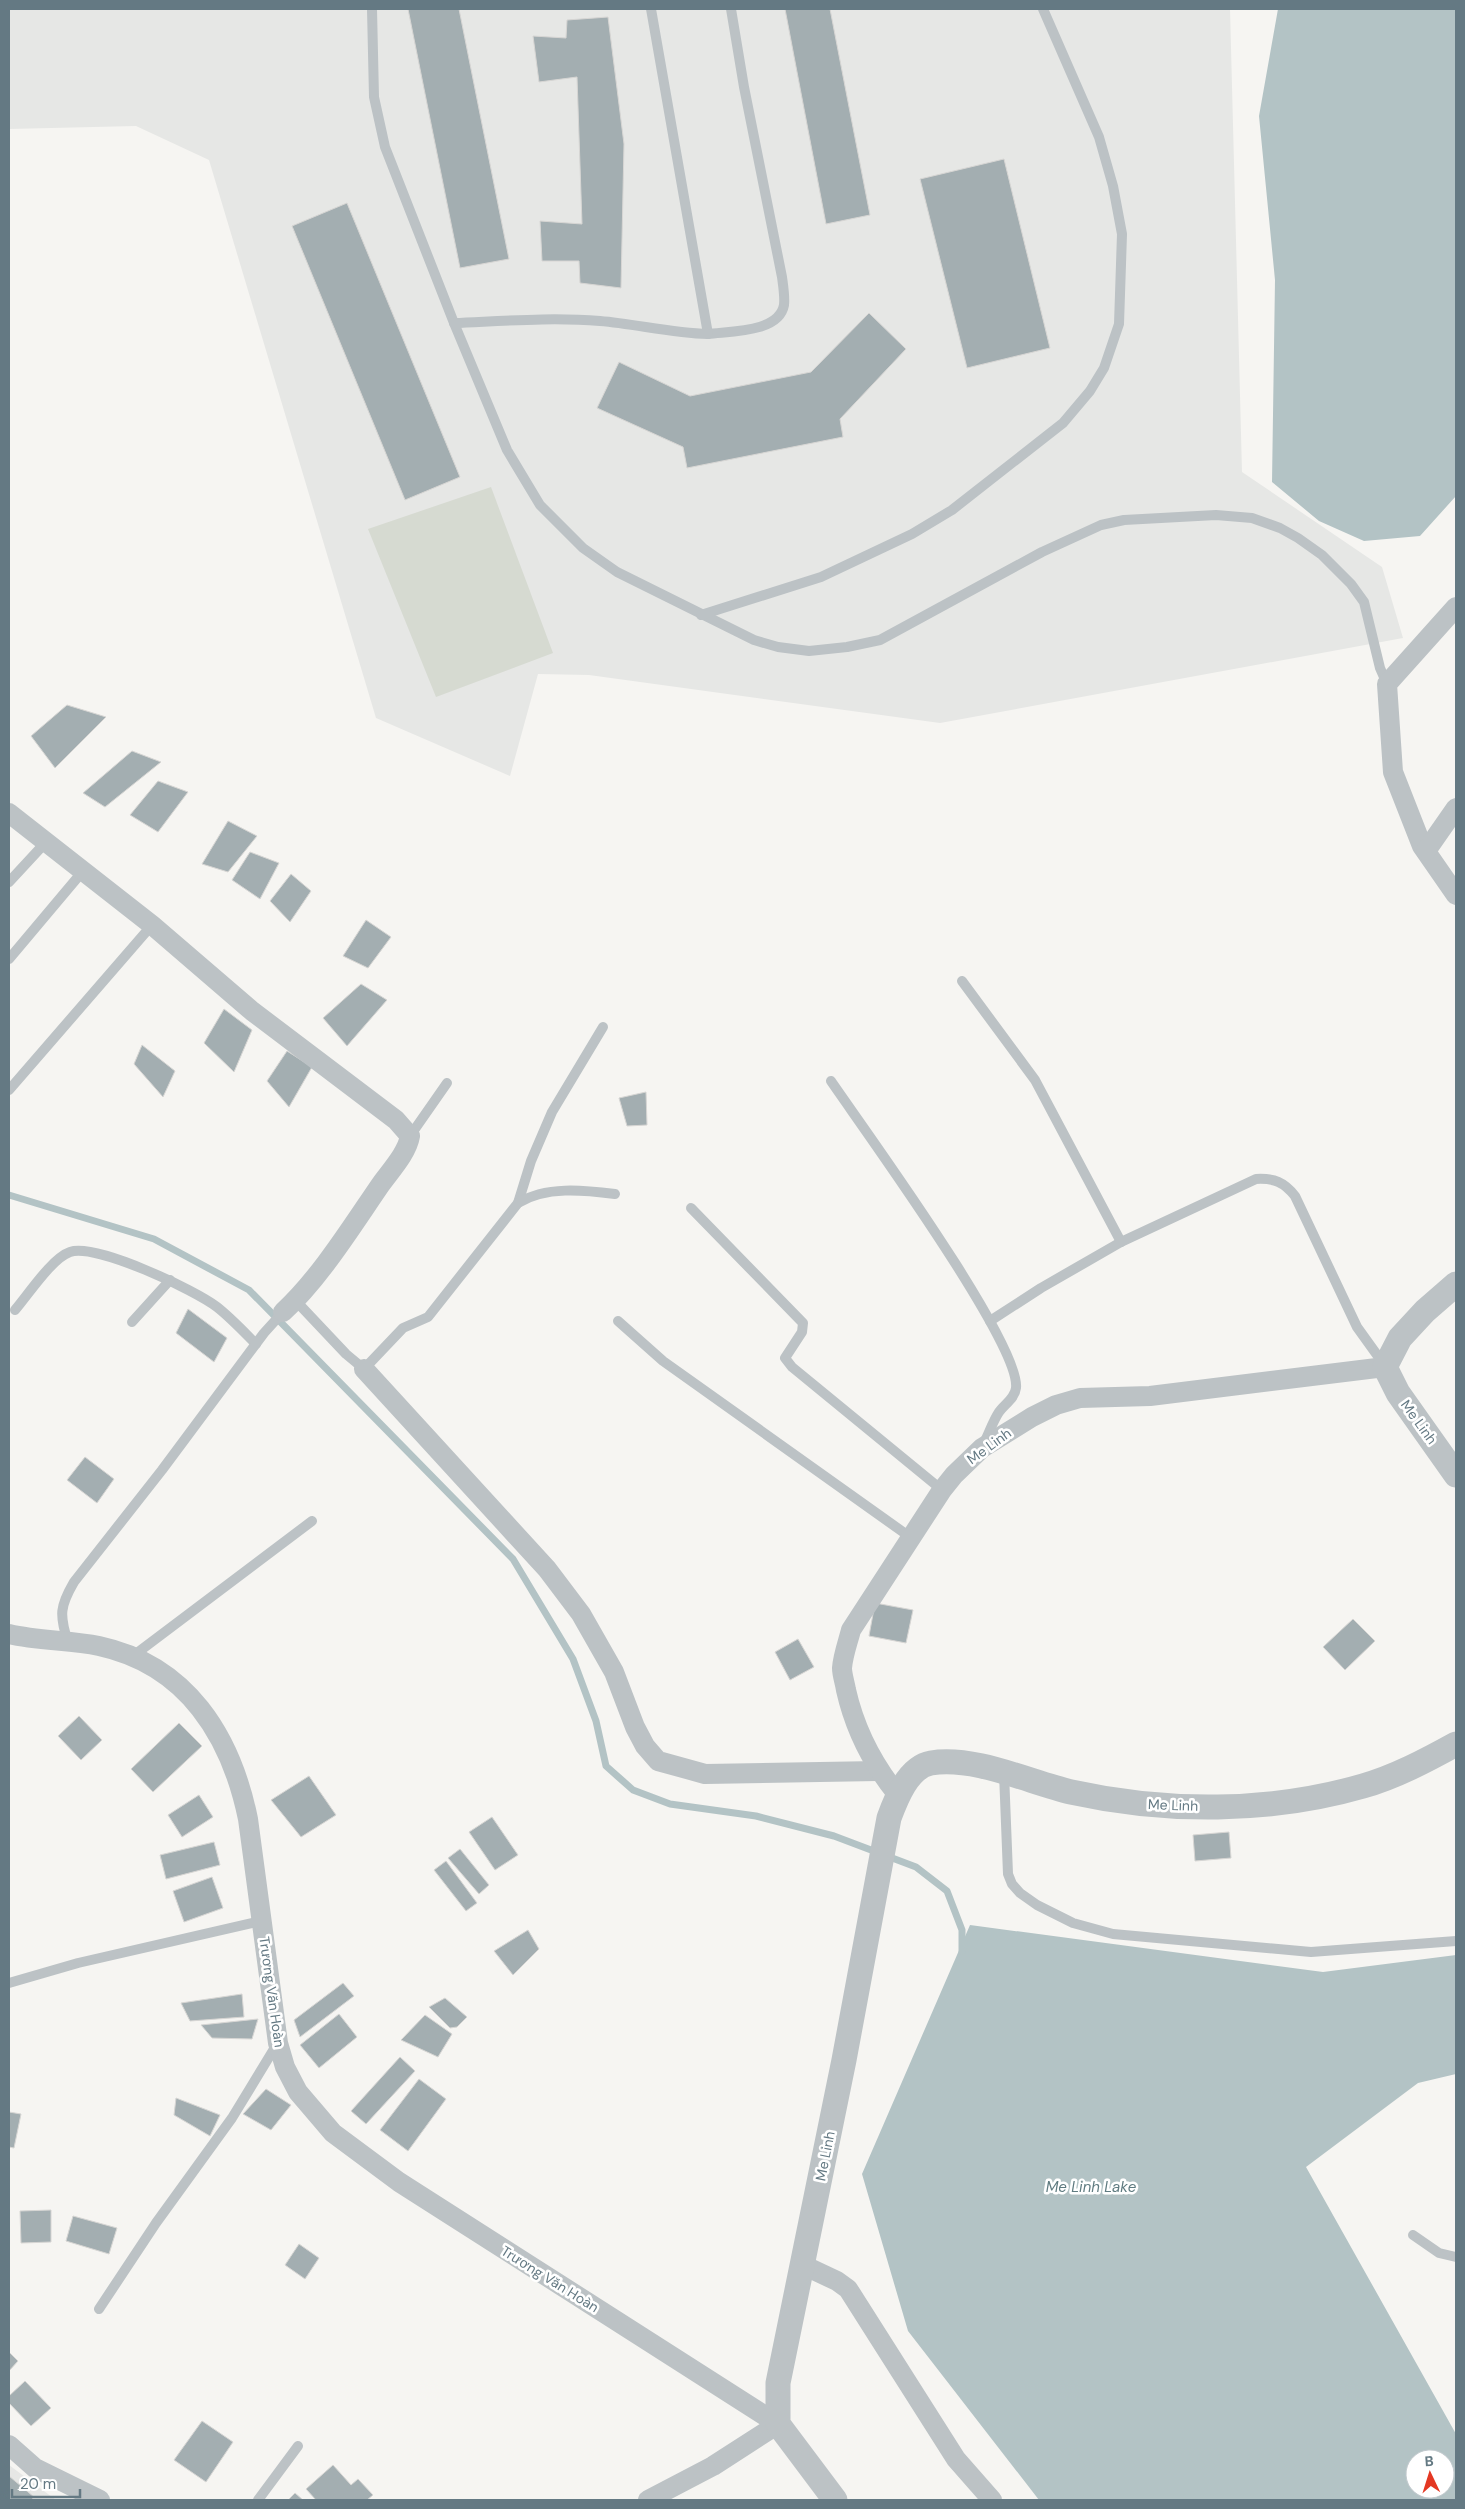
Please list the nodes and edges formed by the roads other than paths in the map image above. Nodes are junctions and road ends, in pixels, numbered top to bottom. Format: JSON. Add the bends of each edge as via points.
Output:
{"nodes":[{"id":1,"x":372,"y":9,"type":"edge"},
{"id":2,"x":651,"y":9,"type":"edge"},
{"id":3,"x":731,"y":9,"type":"edge"},
{"id":4,"x":1043,"y":9,"type":"edge"},
{"id":5,"x":454,"y":323,"type":"junction"},
{"id":6,"x":708,"y":334,"type":"junction"},
{"id":7,"x":1456,"y":607,"type":"edge"},
{"id":8,"x":701,"y":614,"type":"junction"},
{"id":9,"x":1387,"y":684,"type":"junction"},
{"id":10,"x":1456,"y":808,"type":"edge"},
{"id":11,"x":9,"y":813,"type":"edge"},
{"id":12,"x":46,"y":842,"type":"junction"},
{"id":13,"x":1426,"y":851,"type":"junction"},
{"id":14,"x":83,"y":871,"type":"junction"},
{"id":15,"x":9,"y":882,"type":"edge"},
{"id":16,"x":1456,"y":894,"type":"edge"},
{"id":17,"x":152,"y":925,"type":"junction"},
{"id":18,"x":9,"y":958,"type":"edge"},
{"id":19,"x":962,"y":981,"type":"dead end"},
{"id":20,"x":603,"y":1027,"type":"dead end"},
{"id":21,"x":830,"y":1081,"type":"dead end"},
{"id":22,"x":447,"y":1083,"type":"dead end"},
{"id":23,"x":9,"y":1090,"type":"edge"},
{"id":24,"x":410,"y":1136,"type":"junction"},
{"id":25,"x":615,"y":1194,"type":"dead end"},
{"id":26,"x":518,"y":1203,"type":"junction"},
{"id":27,"x":691,"y":1208,"type":"dead end"},
{"id":28,"x":1121,"y":1242,"type":"junction"},
{"id":29,"x":170,"y":1280,"type":"junction"},
{"id":30,"x":1456,"y":1284,"type":"edge"},
{"id":31,"x":289,"y":1306,"type":"junction"},
{"id":32,"x":15,"y":1310,"type":"dead end"},
{"id":33,"x":618,"y":1321,"type":"dead end"},
{"id":34,"x":990,"y":1321,"type":"junction"},
{"id":35,"x":132,"y":1322,"type":"dead end"},
{"id":36,"x":256,"y":1344,"type":"junction"},
{"id":37,"x":1386,"y":1367,"type":"junction"},
{"id":38,"x":364,"y":1369,"type":"junction"},
{"id":39,"x":982,"y":1448,"type":"junction"},
{"id":40,"x":1456,"y":1475,"type":"edge"},
{"id":41,"x":942,"y":1490,"type":"junction"},
{"id":42,"x":312,"y":1521,"type":"dead end"},
{"id":43,"x":910,"y":1537,"type":"junction"},
{"id":44,"x":9,"y":1634,"type":"edge"},
{"id":45,"x":68,"y":1642,"type":"junction"},
{"id":46,"x":133,"y":1656,"type":"junction"},
{"id":47,"x":1456,"y":1744,"type":"edge"},
{"id":48,"x":878,"y":1771,"type":"junction"},
{"id":49,"x":1004,"y":1773,"type":"junction"},
{"id":50,"x":897,"y":1794,"type":"junction"},
{"id":51,"x":261,"y":1921,"type":"junction"},
{"id":52,"x":1456,"y":1941,"type":"edge"},
{"id":53,"x":9,"y":1983,"type":"edge"},
{"id":54,"x":278,"y":2043,"type":"junction"},
{"id":55,"x":1413,"y":2235,"type":"dead end"},
{"id":56,"x":1456,"y":2257,"type":"edge"},
{"id":57,"x":804,"y":2265,"type":"junction"},
{"id":58,"x":100,"y":2309,"type":"dead end"},
{"id":59,"x":778,"y":2424,"type":"junction"},
{"id":60,"x":9,"y":2445,"type":"edge"},
{"id":61,"x":298,"y":2446,"type":"dead end"},
{"id":62,"x":100,"y":2500,"type":"edge"},
{"id":63,"x":258,"y":2500,"type":"edge"},
{"id":64,"x":648,"y":2500,"type":"edge"},
{"id":65,"x":835,"y":2500,"type":"edge"},
{"id":66,"x":992,"y":2500,"type":"edge"}],
"edges":[{"from":1,"to":5,"type":"lane","via":[[375,112],[402,194]]},
{"from":2,"to":6,"type":"lane"},
{"from":3,"to":6,"type":"lane","via":[[782,277],[784,306],[766,326]]},
{"from":4,"to":8,"type":"lane","via":[[1099,137],[1122,234],[1119,324],[1104,368],[1090,391],[1063,423],[952,510],[912,534],[821,577]]},
{"from":5,"to":6,"type":"lane","via":[[602,321],[678,333]]},
{"from":5,"to":8,"type":"lane","via":[[507,450],[540,505],[583,548],[617,572]]},
{"from":7,"to":9,"type":"street"},
{"from":8,"to":9,"type":"lane","via":[[754,640],[778,647],[809,651],[847,647],[880,640],[1042,552],[1101,525],[1124,520],[1216,514],[1252,518],[1280,528],[1322,555],[1364,602]]},
{"from":9,"to":13,"type":"street","via":[[1393,772]]},
{"from":10,"to":13,"type":"street"},
{"from":11,"to":12,"type":"street"},
{"from":12,"to":14,"type":"street"},
{"from":12,"to":15,"type":"lane"},
{"from":13,"to":16,"type":"street"},
{"from":14,"to":17,"type":"street"},
{"from":14,"to":18,"type":"lane"},
{"from":17,"to":23,"type":"lane"},
{"from":17,"to":24,"type":"street","via":[[252,1011],[396,1120]]},
{"from":19,"to":28,"type":"lane","via":[[1036,1080]]},
{"from":20,"to":26,"type":"lane","via":[[552,1112],[530,1161]]},
{"from":21,"to":34,"type":"lane","via":[[908,1191]]},
{"from":22,"to":24,"type":"lane"},
{"from":24,"to":31,"type":"street","via":[[404,1151],[350,1229]]},
{"from":25,"to":26,"type":"lane","via":[[546,1192],[528,1196]]},
{"from":26,"to":38,"type":"lane","via":[[428,1317],[403,1328]]},
{"from":27,"to":41,"type":"lane","via":[[802,1323],[802,1332],[785,1358],[792,1367]]},
{"from":28,"to":34,"type":"lane"},
{"from":28,"to":37,"type":"lane","via":[[1256,1179],[1272,1178],[1286,1185],[1295,1196],[1356,1327]]},
{"from":29,"to":32,"type":"lane","via":[[119,1260],[71,1251],[60,1257]]},
{"from":29,"to":35,"type":"lane"},
{"from":29,"to":36,"type":"lane","via":[[217,1307]]},
{"from":30,"to":37,"type":"street","via":[[1400,1338]]},
{"from":31,"to":36,"type":"lane"},
{"from":31,"to":38,"type":"lane"},
{"from":33,"to":43,"type":"lane","via":[[662,1361]]},
{"from":34,"to":39,"type":"lane","via":[[1015,1372],[1016,1388],[1014,1396],[992,1424]]},
{"from":36,"to":45,"type":"lane","via":[[74,1582],[63,1600],[61,1611]]},
{"from":37,"to":39,"type":"street","name":"Me Linh","via":[[1150,1396],[1080,1398],[1032,1417]]},
{"from":37,"to":40,"type":"street","name":"Me Linh","via":[[1398,1393]]},
{"from":38,"to":48,"type":"street","via":[[546,1569],[581,1614],[614,1672],[635,1727],[658,1761],[705,1774]]},
{"from":39,"to":41,"type":"street","name":"Me Linh"},
{"from":41,"to":43,"type":"street","name":"Me Linh"},
{"from":42,"to":46,"type":"lane"},
{"from":43,"to":48,"type":"street","name":"Me Linh","via":[[851,1630],[842,1670],[850,1706],[864,1745]]},
{"from":44,"to":45,"type":"street","name":"Trương Văn Hoàn"},
{"from":45,"to":46,"type":"street","name":"Trương Văn Hoàn","via":[[99,1646]]},
{"from":46,"to":51,"type":"street","name":"Trương Văn Hoàn","via":[[157,1667],[200,1707],[234,1765],[248,1819]]},
{"from":47,"to":49,"type":"street","name":"Me Linh","via":[[1425,1761],[1364,1786],[1301,1800],[1226,1806],[1175,1807],[1116,1802]]},
{"from":48,"to":50,"type":"street","name":"Me Linh"},
{"from":49,"to":50,"type":"street","name":"Me Linh","via":[[957,1762],[930,1764],[914,1774]]},
{"from":49,"to":52,"type":"lane","via":[[1008,1874],[1012,1884],[1037,1905],[1073,1923],[1113,1934],[1311,1952]]},
{"from":50,"to":57,"type":"street","name":"Me Linh","via":[[889,1818]]},
{"from":51,"to":53,"type":"lane","via":[[78,1963]]},
{"from":51,"to":54,"type":"street","name":"Trương Văn Hoàn"},
{"from":54,"to":58,"type":"lane","via":[[232,2118],[156,2223]]},
{"from":54,"to":59,"type":"street","name":"Trương Văn Hoàn","via":[[285,2067],[298,2092],[333,2133],[399,2182]]},
{"from":55,"to":56,"type":"lane","via":[[1439,2253]]},
{"from":57,"to":59,"type":"street","name":"Me Linh","via":[[778,2383]]},
{"from":57,"to":66,"type":"street","via":[[848,2289],[956,2459]]},
{"from":59,"to":64,"type":"street","via":[[713,2466]]},
{"from":59,"to":65,"type":"street"},
{"from":60,"to":62,"type":"street","via":[[35,2468]]},
{"from":61,"to":63,"type":"lane"}]}
